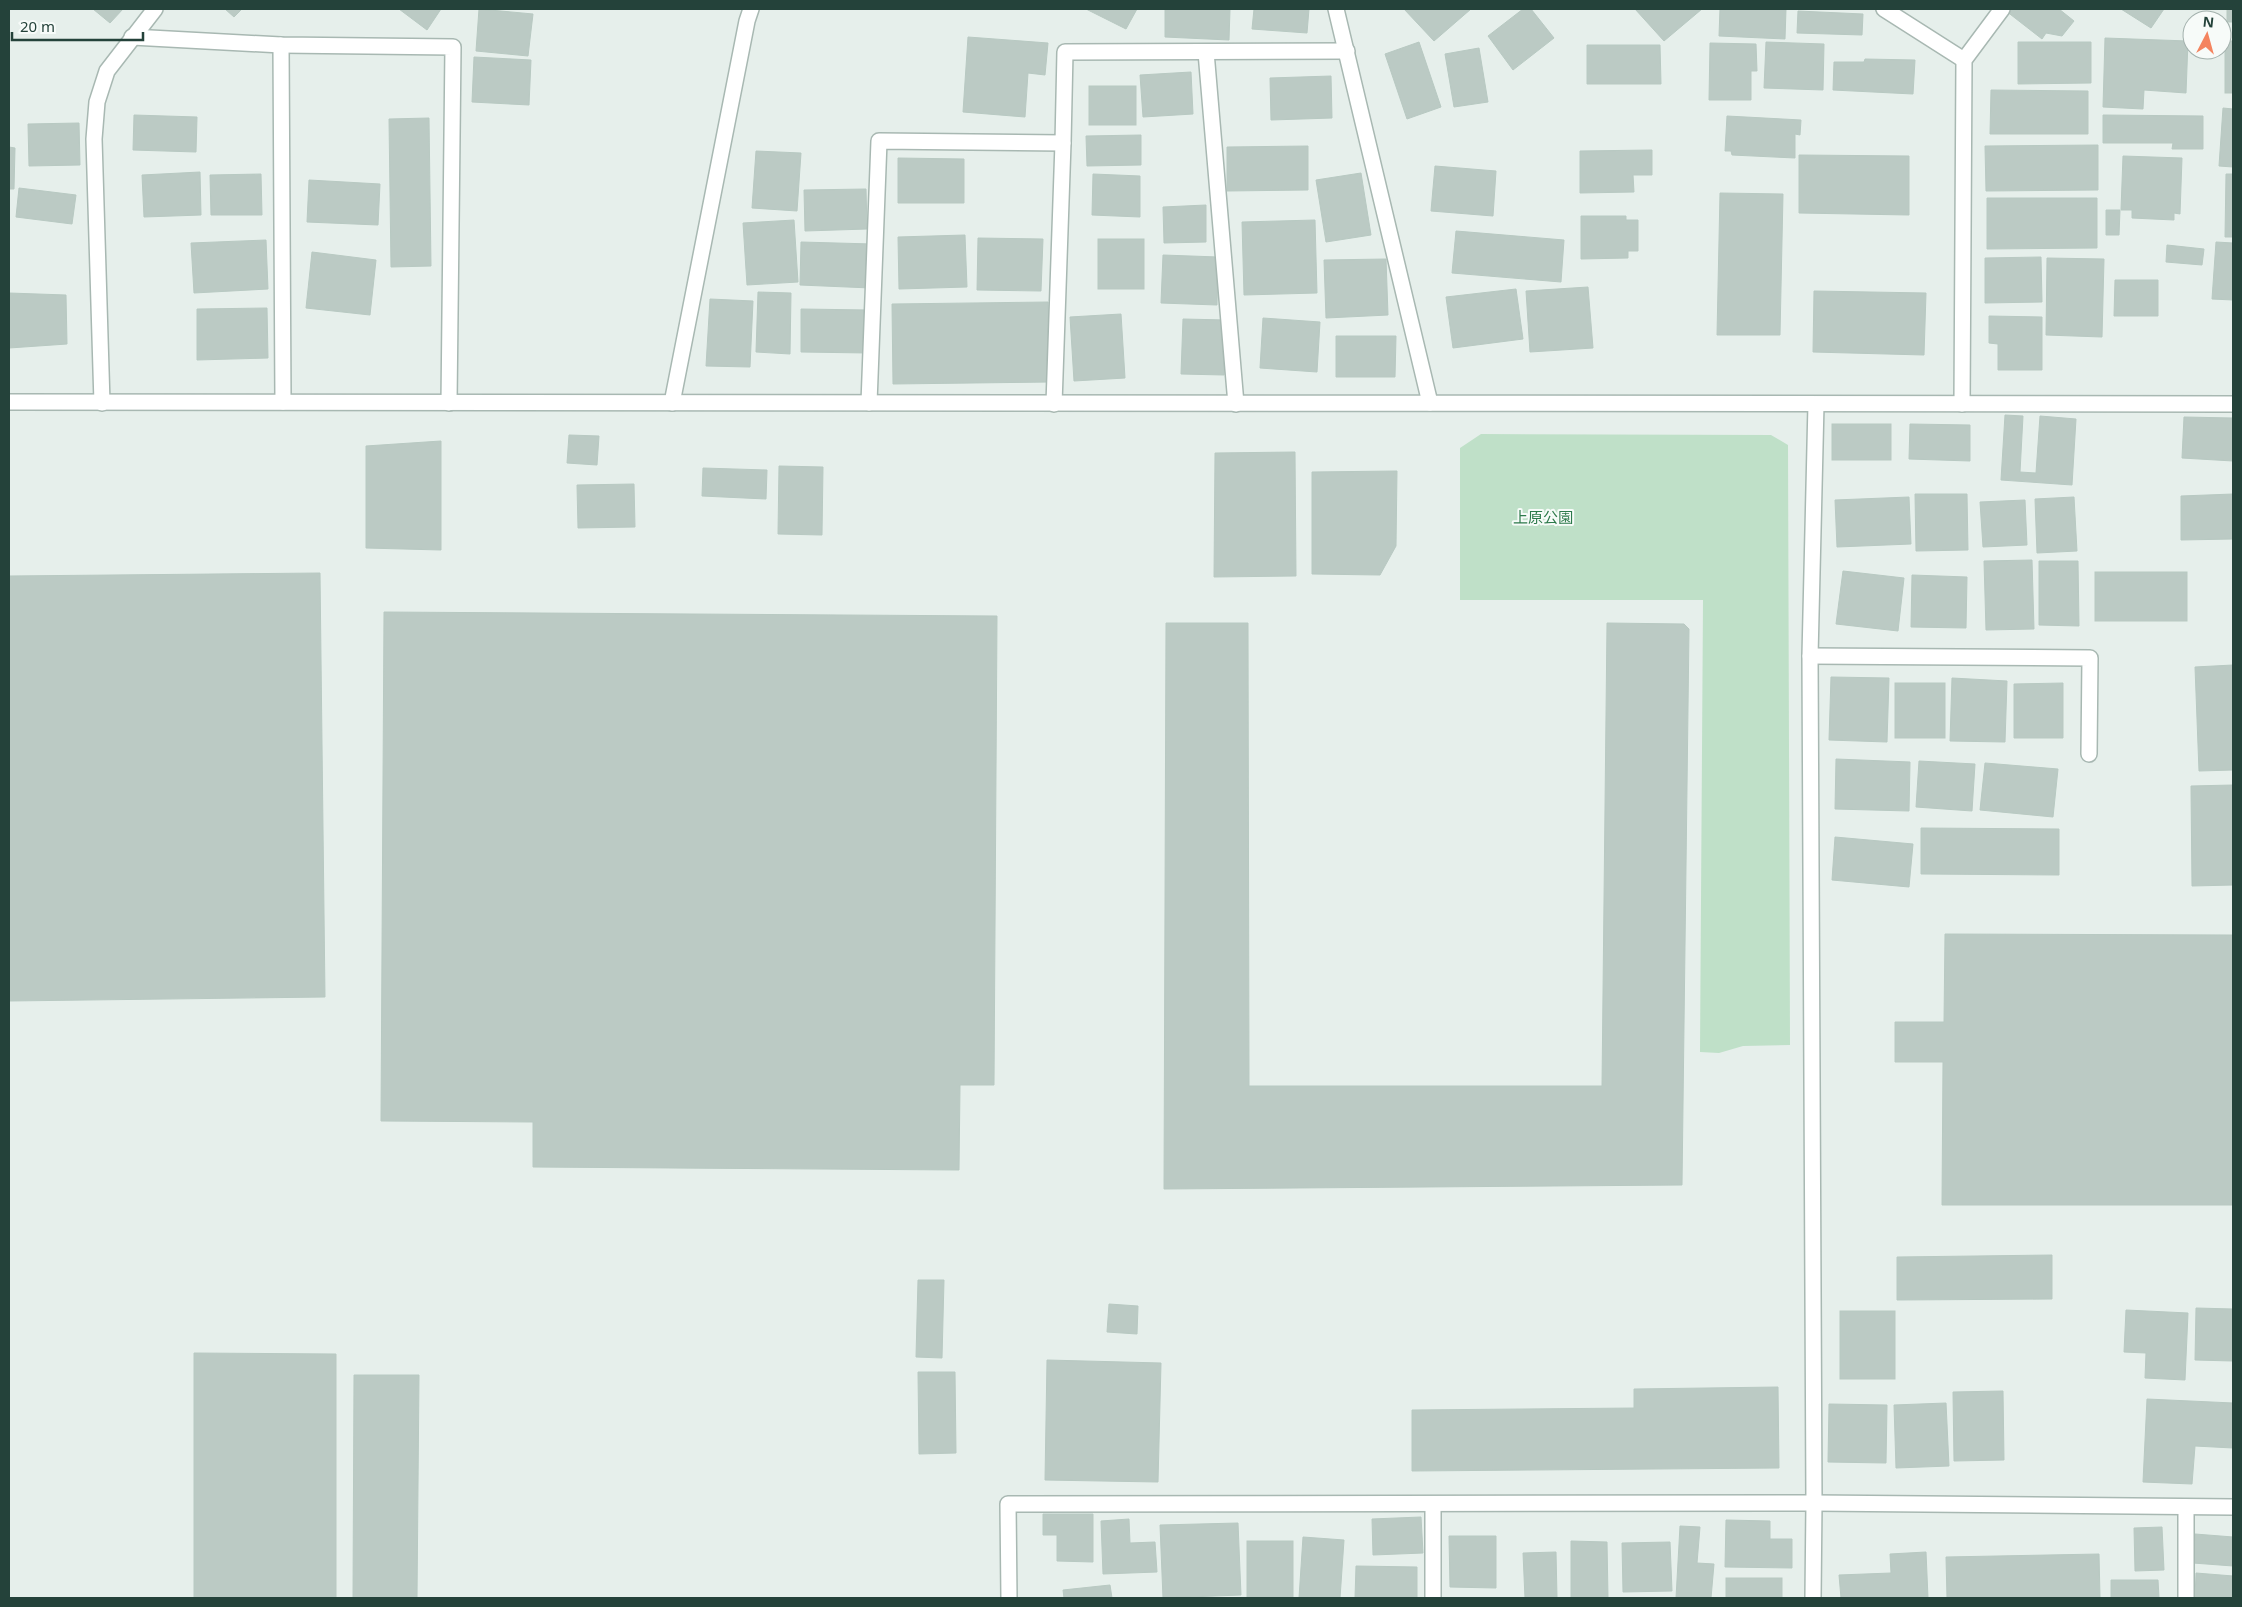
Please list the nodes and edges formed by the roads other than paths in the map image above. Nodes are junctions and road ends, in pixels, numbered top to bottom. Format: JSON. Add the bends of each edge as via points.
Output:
{"nodes":[{"id":1,"x":155,"y":9,"type":"edge"},
{"id":2,"x":751,"y":9,"type":"edge"},
{"id":3,"x":1337,"y":9,"type":"edge"},
{"id":4,"x":1884,"y":9,"type":"edge"},
{"id":5,"x":2002,"y":9,"type":"edge"},
{"id":6,"x":132,"y":37,"type":"junction"},
{"id":7,"x":281,"y":45,"type":"junction"},
{"id":8,"x":1347,"y":51,"type":"junction"},
{"id":9,"x":1206,"y":52,"type":"junction"},
{"id":10,"x":1964,"y":60,"type":"junction"},
{"id":11,"x":1064,"y":143,"type":"junction"},
{"id":12,"x":9,"y":402,"type":"edge"},
{"id":13,"x":102,"y":402,"type":"junction"},
{"id":14,"x":283,"y":402,"type":"junction"},
{"id":15,"x":449,"y":403,"type":"junction"},
{"id":16,"x":672,"y":403,"type":"junction"},
{"id":17,"x":870,"y":403,"type":"junction"},
{"id":18,"x":1430,"y":403,"type":"junction"},
{"id":19,"x":1054,"y":404,"type":"junction"},
{"id":20,"x":1236,"y":404,"type":"junction"},
{"id":21,"x":1816,"y":404,"type":"junction"},
{"id":22,"x":1962,"y":404,"type":"junction"},
{"id":23,"x":2233,"y":404,"type":"edge"},
{"id":24,"x":1810,"y":656,"type":"junction"},
{"id":25,"x":2089,"y":754,"type":"dead end"},
{"id":26,"x":1814,"y":1503,"type":"junction"},
{"id":27,"x":1433,"y":1505,"type":"junction"},
{"id":28,"x":2186,"y":1507,"type":"junction"},
{"id":29,"x":2233,"y":1507,"type":"edge"},
{"id":30,"x":1010,"y":1598,"type":"edge"},
{"id":31,"x":1433,"y":1598,"type":"edge"},
{"id":32,"x":1813,"y":1598,"type":"edge"},
{"id":33,"x":2186,"y":1598,"type":"edge"}],
"edges":[{"from":1,"to":6,"type":"street"},
{"from":2,"to":16,"type":"street"},
{"from":3,"to":8,"type":"street"},
{"from":4,"to":10,"type":"street"},
{"from":5,"to":10,"type":"street"},
{"from":6,"to":7,"type":"street"},
{"from":6,"to":13,"type":"street","via":[[107,71],[97,102],[94,139]]},
{"from":7,"to":14,"type":"street"},
{"from":7,"to":15,"type":"street","via":[[453,47]]},
{"from":8,"to":9,"type":"street"},
{"from":8,"to":18,"type":"street"},
{"from":9,"to":11,"type":"street","via":[[1065,52]]},
{"from":9,"to":20,"type":"street"},
{"from":10,"to":22,"type":"street"},
{"from":11,"to":17,"type":"street","via":[[879,141]]},
{"from":11,"to":19,"type":"street"},
{"from":12,"to":13,"type":"street"},
{"from":13,"to":14,"type":"street"},
{"from":14,"to":15,"type":"street"},
{"from":15,"to":16,"type":"street"},
{"from":16,"to":17,"type":"street"},
{"from":17,"to":19,"type":"street"},
{"from":18,"to":20,"type":"street"},
{"from":18,"to":21,"type":"street"},
{"from":19,"to":20,"type":"street"},
{"from":21,"to":22,"type":"street"},
{"from":21,"to":24,"type":"street"},
{"from":22,"to":23,"type":"street"},
{"from":24,"to":25,"type":"street","via":[[2090,658]]},
{"from":24,"to":26,"type":"street"},
{"from":26,"to":27,"type":"street"},
{"from":26,"to":28,"type":"street"},
{"from":26,"to":32,"type":"street"},
{"from":27,"to":30,"type":"street","via":[[1008,1504]]},
{"from":27,"to":31,"type":"street"},
{"from":28,"to":29,"type":"street"},
{"from":28,"to":33,"type":"street"}]}
